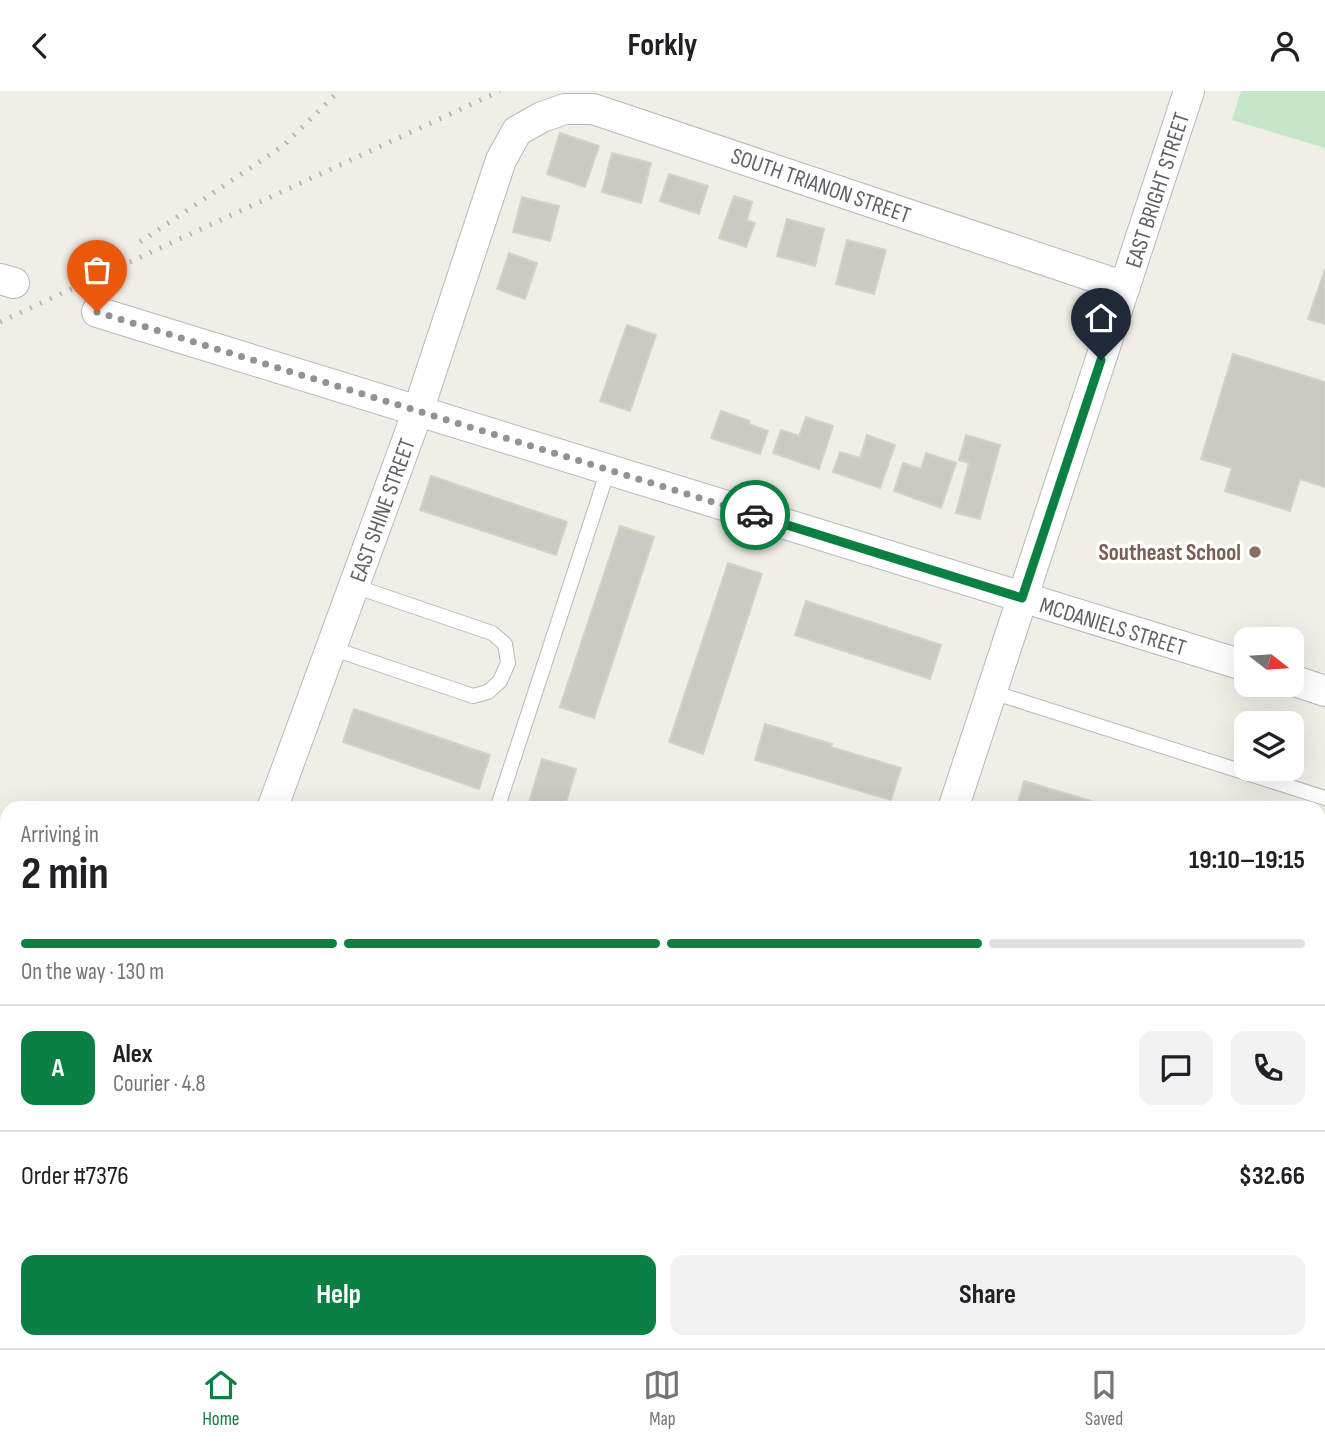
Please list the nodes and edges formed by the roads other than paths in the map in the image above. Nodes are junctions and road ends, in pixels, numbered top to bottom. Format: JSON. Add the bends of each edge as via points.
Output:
{"nodes":[{"id":1,"x":1189,"y":91,"type":"edge"},
{"id":2,"x":517,"y":131,"type":"joint"},
{"id":3,"x":1125,"y":287,"type":"junction"},
{"id":4,"x":97,"y":312,"type":"dead end"},
{"id":5,"x":418,"y":411,"type":"junction"},
{"id":6,"x":608,"y":470,"type":"junction"},
{"id":7,"x":354,"y":586,"type":"junction"},
{"id":8,"x":1022,"y":598,"type":"junction"},
{"id":9,"x":331,"y":647,"type":"junction"},
{"id":10,"x":1234,"y":662,"type":"edge"},
{"id":11,"x":1304,"y":684,"type":"edge"},
{"id":12,"x":1325,"y":691,"type":"edge"},
{"id":13,"x":992,"y":692,"type":"junction"},
{"id":14,"x":1325,"y":798,"type":"edge"},
{"id":15,"x":275,"y":801,"type":"edge"},
{"id":16,"x":500,"y":801,"type":"edge"},
{"id":17,"x":956,"y":801,"type":"edge"}],
"edges":[{"from":1,"to":3,"type":"street","name":"EAST BRIGHT STREET"},
{"from":2,"to":3,"type":"street","name":"SOUTH TRIANON STREET","via":[[565,109],[593,109]]},
{"from":2,"to":5,"type":"street","name":"EAST SHINE STREET","via":[[501,160]]},
{"from":3,"to":8,"type":"street","name":"EAST BRIGHT STREET"},
{"from":4,"to":5,"type":"street","name":"MCDANIELS STREET"},
{"from":5,"to":6,"type":"street","name":"MCDANIELS STREET"},
{"from":5,"to":7,"type":"street","name":"EAST SHINE STREET"},
{"from":6,"to":8,"type":"street","name":"MCDANIELS STREET"},
{"from":6,"to":16,"type":"lane"},
{"from":7,"to":9,"type":"street","name":"EAST SHINE STREET"},
{"from":7,"to":9,"type":"lane","via":[[492,633],[505,644],[508,663],[500,681],[488,692],[474,696]]},
{"from":8,"to":10,"type":"street","name":"MCDANIELS STREET"},
{"from":8,"to":13,"type":"street","name":"EAST BRIGHT STREET"},
{"from":9,"to":15,"type":"street","name":"EAST SHINE STREET"},
{"from":11,"to":12,"type":"street"},
{"from":13,"to":14,"type":"lane"},
{"from":13,"to":17,"type":"street","name":"EAST BRIGHT STREET"}]}
